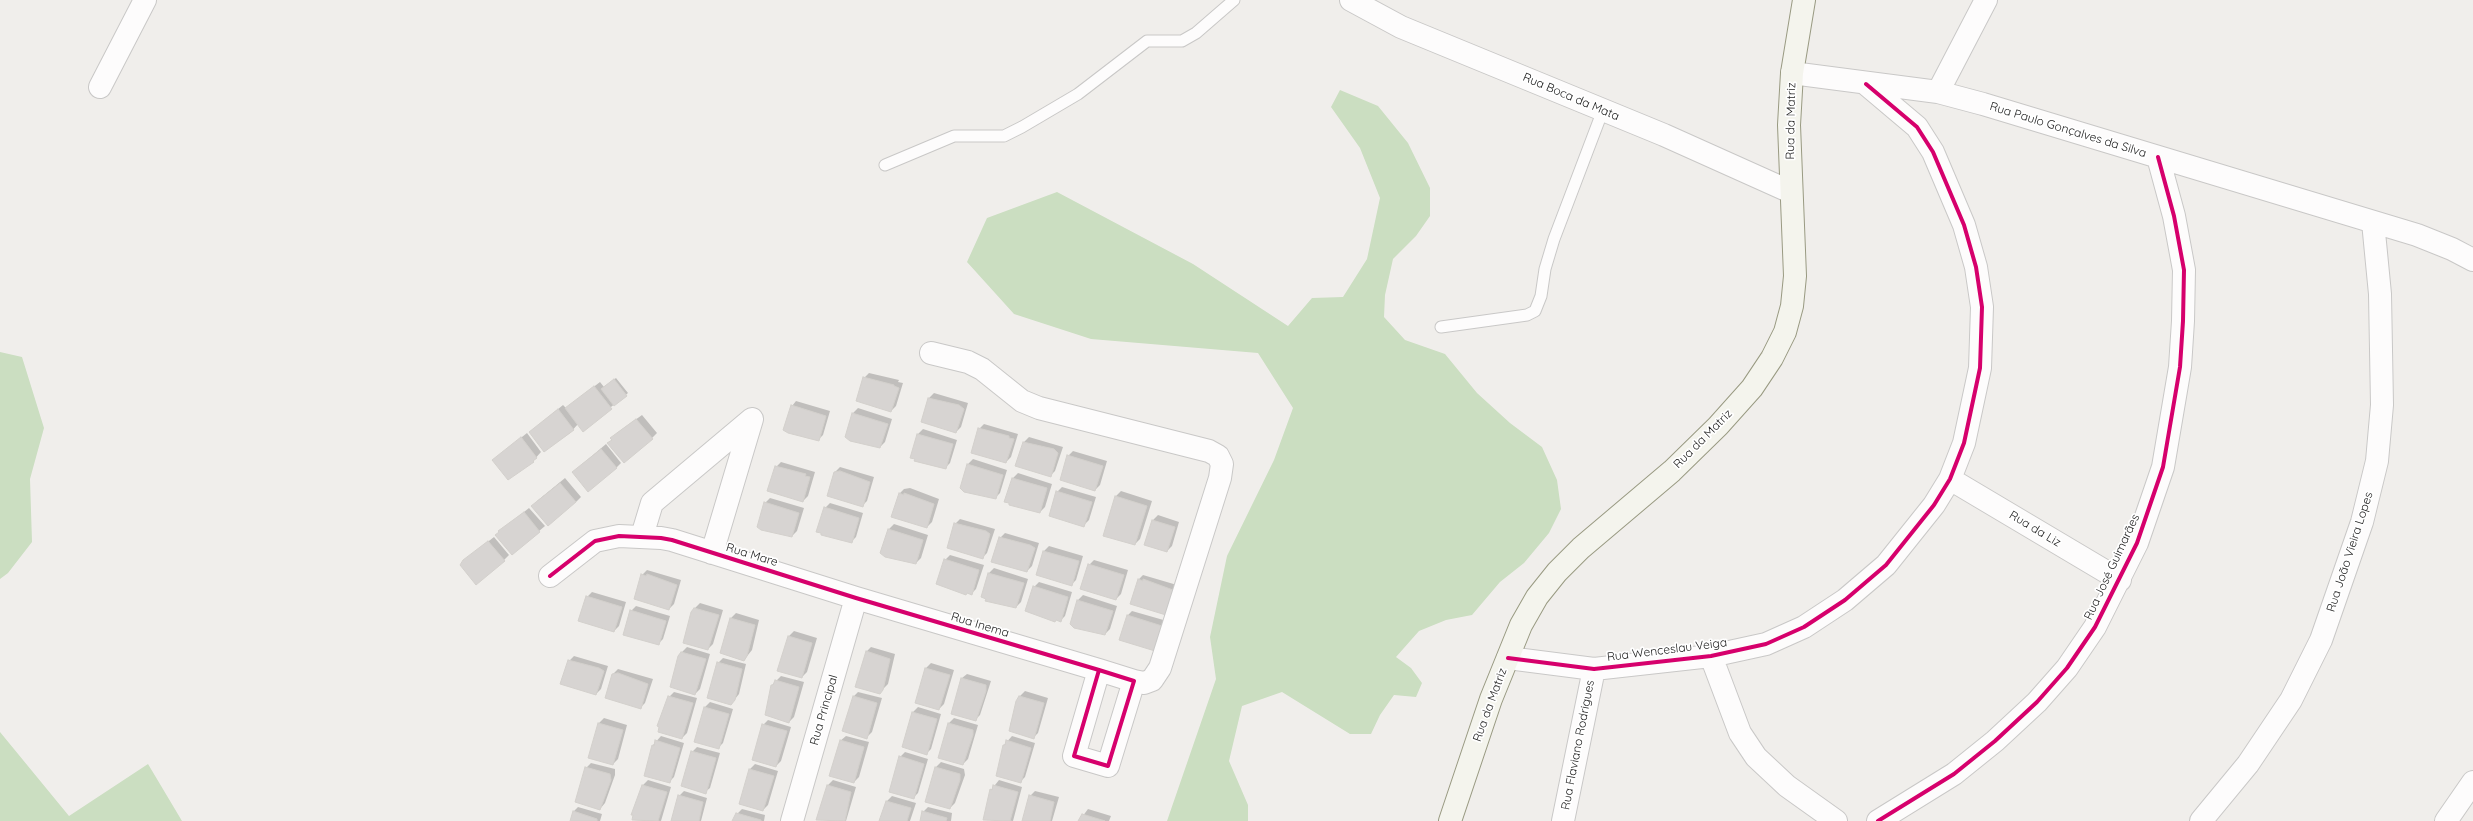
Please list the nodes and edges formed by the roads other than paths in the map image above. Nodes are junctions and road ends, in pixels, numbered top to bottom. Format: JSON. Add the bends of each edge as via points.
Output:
{"nodes":[{"id":1,"x":145,"y":0,"type":"edge"},
{"id":2,"x":1234,"y":0,"type":"edge"},
{"id":3,"x":1351,"y":0,"type":"edge"},
{"id":4,"x":1804,"y":0,"type":"edge"},
{"id":5,"x":1986,"y":0,"type":"edge"},
{"id":6,"x":1792,"y":73,"type":"junction"},
{"id":7,"x":1866,"y":84,"type":"junction"},
{"id":8,"x":100,"y":87,"type":"dead end"},
{"id":9,"x":1938,"y":92,"type":"junction"},
{"id":10,"x":1603,"y":110,"type":"junction"},
{"id":11,"x":2158,"y":158,"type":"junction"},
{"id":12,"x":885,"y":165,"type":"dead end"},
{"id":13,"x":1791,"y":192,"type":"junction"},
{"id":14,"x":2373,"y":222,"type":"junction"},
{"id":15,"x":2473,"y":260,"type":"edge"},
{"id":16,"x":1441,"y":327,"type":"dead end"},
{"id":17,"x":931,"y":353,"type":"dead end"},
{"id":18,"x":1950,"y":479,"type":"junction"},
{"id":19,"x":642,"y":536,"type":"junction"},
{"id":20,"x":712,"y":553,"type":"junction"},
{"id":21,"x":550,"y":576,"type":"dead end"},
{"id":22,"x":2120,"y":580,"type":"junction"},
{"id":23,"x":856,"y":598,"type":"junction"},
{"id":24,"x":1711,"y":656,"type":"junction"},
{"id":25,"x":1508,"y":658,"type":"junction"},
{"id":26,"x":1594,"y":669,"type":"junction"},
{"id":27,"x":1099,"y":670,"type":"junction"},
{"id":28,"x":1134,"y":681,"type":"junction"},
{"id":29,"x":2473,"y":782,"type":"edge"},
{"id":30,"x":792,"y":821,"type":"edge"},
{"id":31,"x":1450,"y":821,"type":"edge"},
{"id":32,"x":1563,"y":821,"type":"edge"},
{"id":33,"x":1836,"y":821,"type":"edge"},
{"id":34,"x":1878,"y":821,"type":"edge"},
{"id":35,"x":2201,"y":821,"type":"edge"},
{"id":36,"x":2446,"y":821,"type":"edge"}],
"edges":[{"from":1,"to":8,"type":"street"},
{"from":2,"to":12,"type":"lane","via":[[1196,33],[1182,41],[1147,41],[1078,94],[1004,136],[954,136]]},
{"from":3,"to":10,"type":"street","name":"Rua Boca da Mata","via":[[1401,27]]},
{"from":4,"to":6,"type":"main road","name":"Rua da Matriz"},
{"from":5,"to":9,"type":"street"},
{"from":6,"to":7,"type":"street","name":"Rua Paulo Gonçalves da Silva","via":[[1835,77]]},
{"from":6,"to":13,"type":"main road","name":"Rua da Matriz","via":[[1788,125]]},
{"from":7,"to":9,"type":"street","name":"Rua Paulo Gonçalves da Silva"},
{"from":7,"to":18,"type":"street","name":"Rua Wenceslau Veiga","via":[[1917,127],[1933,152],[1964,225],[1976,267],[1982,307],[1980,368],[1964,443]]},
{"from":9,"to":11,"type":"street","name":"Rua Paulo Gonçalves da Silva"},
{"from":10,"to":13,"type":"street","name":"Rua Boca da Mata"},
{"from":10,"to":16,"type":"lane","via":[[1554,239],[1535,311],[1528,316]]},
{"from":11,"to":14,"type":"street","name":"Rua Paulo Gonçalves da Silva"},
{"from":11,"to":22,"type":"street","name":"Rua José Guimarães","via":[[2174,216],[2184,270],[2180,367],[2163,467],[2150,510]]},
{"from":13,"to":25,"type":"main road","name":"Rua da Matriz","via":[[1795,276],[1792,306],[1785,332],[1772,358],[1752,388],[1718,426],[1672,471],[1557,572],[1537,597]]},
{"from":14,"to":15,"type":"street","name":"Rua Paulo Gonçalves da Silva","via":[[2424,238]]},
{"from":14,"to":35,"type":"street","name":"Rua João Vieira Lopes","via":[[2380,294],[2382,405],[2377,461],[2362,522],[2321,640],[2291,700],[2248,764]]},
{"from":17,"to":28,"type":"street","via":[[975,366],[1017,398],[1039,408],[1194,447],[1218,456],[1222,464],[1220,478],[1160,668],[1152,680],[1144,683]]},
{"from":18,"to":22,"type":"street","name":"Rua da Liz"},
{"from":18,"to":24,"type":"street","name":"Rua Wenceslau Veiga","via":[[1934,505],[1886,565],[1844,600],[1804,626],[1766,644]]},
{"from":19,"to":20,"type":"street","name":"Rua Mare","via":[[672,540]]},
{"from":19,"to":20,"type":"street","via":[[652,503],[752,419]]},
{"from":19,"to":21,"type":"street","name":"Rua Mare","via":[[606,537],[595,541]]},
{"from":20,"to":23,"type":"street","name":"Rua Mare"},
{"from":22,"to":34,"type":"street","name":"Rua José Guimarães","via":[[2095,627],[2068,668],[2038,702],[1954,774]]},
{"from":23,"to":27,"type":"street","name":"Rua Inema"},
{"from":23,"to":30,"type":"street","name":"Rua Principal"},
{"from":24,"to":26,"type":"street","name":"Rua Wenceslau Veiga"},
{"from":24,"to":33,"type":"street","via":[[1740,733],[1756,757],[1786,786]]},
{"from":25,"to":26,"type":"street","name":"Rua Wenceslau Veiga"},
{"from":25,"to":31,"type":"main road","name":"Rua da Matriz","via":[[1491,699]]},
{"from":26,"to":32,"type":"street","name":"Rua Flaviano Rodrigues"},
{"from":27,"to":28,"type":"street","name":"Rua Inema"},
{"from":27,"to":28,"type":"street","via":[[1074,756],[1108,766]]},
{"from":29,"to":36,"type":"street"}]}
